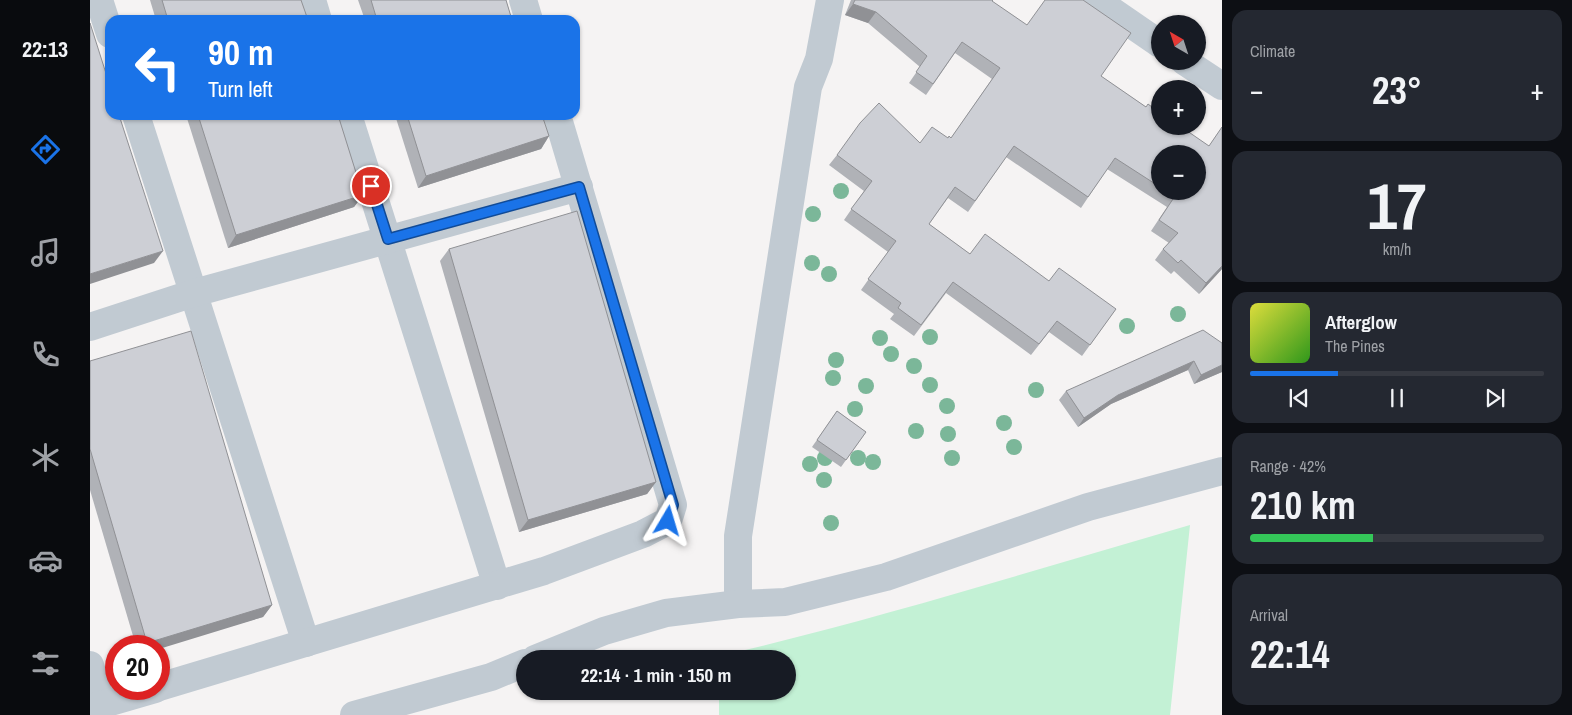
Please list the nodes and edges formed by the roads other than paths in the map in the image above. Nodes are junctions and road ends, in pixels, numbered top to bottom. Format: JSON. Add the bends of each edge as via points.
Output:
{"nodes":[{"id":1,"x":99,"y":0,"type":"edge"},
{"id":2,"x":312,"y":0,"type":"edge"},
{"id":3,"x":523,"y":0,"type":"edge"},
{"id":4,"x":830,"y":0,"type":"edge"},
{"id":5,"x":1096,"y":0,"type":"edge"},
{"id":6,"x":316,"y":15,"type":"edge"},
{"id":7,"x":528,"y":15,"type":"edge"},
{"id":8,"x":105,"y":19,"type":"edge"},
{"id":9,"x":1151,"y":38,"type":"edge"},
{"id":10,"x":1198,"y":70,"type":"edge"},
{"id":11,"x":1222,"y":86,"type":"edge"},
{"id":12,"x":138,"y":120,"type":"edge"},
{"id":13,"x":350,"y":120,"type":"edge"},
{"id":14,"x":559,"y":120,"type":"edge"},
{"id":15,"x":579,"y":187,"type":"junction"},
{"id":16,"x":388,"y":239,"type":"junction"},
{"id":17,"x":194,"y":293,"type":"junction"},
{"id":18,"x":90,"y":327,"type":"edge"},
{"id":19,"x":1222,"y":470,"type":"edge"},
{"id":20,"x":497,"y":586,"type":"junction"},
{"id":21,"x":738,"y":604,"type":"junction"},
{"id":22,"x":306,"y":643,"type":"junction"},
{"id":23,"x":557,"y":650,"type":"edge"},
{"id":24,"x":90,"y":665,"type":"edge"},
{"id":25,"x":516,"y":667,"type":"edge"},
{"id":26,"x":170,"y":685,"type":"edge"},
{"id":27,"x":116,"y":700,"type":"edge"},
{"id":28,"x":96,"y":706,"type":"edge"},
{"id":29,"x":354,"y":715,"type":"edge"}],
"edges":[{"from":1,"to":8,"type":"street"},
{"from":2,"to":6,"type":"street"},
{"from":3,"to":7,"type":"street"},
{"from":4,"to":21,"type":"street","via":[[819,60],[808,87],[738,536]]},
{"from":5,"to":9,"type":"street"},
{"from":10,"to":11,"type":"street"},
{"from":12,"to":17,"type":"street"},
{"from":13,"to":16,"type":"street"},
{"from":14,"to":15,"type":"street"},
{"from":15,"to":16,"type":"street"},
{"from":15,"to":20,"type":"street","via":[[673,505],[668,521],[643,534]]},
{"from":16,"to":17,"type":"street"},
{"from":16,"to":20,"type":"street"},
{"from":17,"to":18,"type":"street"},
{"from":17,"to":22,"type":"street"},
{"from":19,"to":21,"type":"street","via":[[1088,507],[886,577],[785,602]]},
{"from":20,"to":22,"type":"street"},
{"from":21,"to":23,"type":"street","via":[[666,613],[604,631]]},
{"from":22,"to":26,"type":"street"},
{"from":24,"to":28,"type":"street"},
{"from":25,"to":29,"type":"street","via":[[491,677]]},
{"from":27,"to":28,"type":"street"}]}
